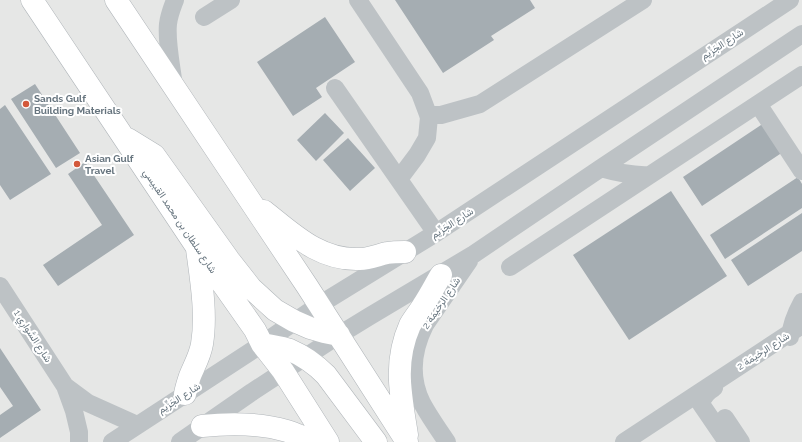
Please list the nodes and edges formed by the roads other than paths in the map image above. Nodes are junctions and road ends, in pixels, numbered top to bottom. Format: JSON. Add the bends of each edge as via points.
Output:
{"nodes":[{"id":1,"x":32,"y":0,"type":"edge"},
{"id":2,"x":116,"y":0,"type":"edge"},
{"id":3,"x":175,"y":0,"type":"edge"},
{"id":4,"x":231,"y":0,"type":"edge"},
{"id":5,"x":358,"y":0,"type":"edge"},
{"id":6,"x":643,"y":0,"type":"edge"},
{"id":7,"x":790,"y":0,"type":"edge"},
{"id":8,"x":204,"y":17,"type":"dead end"},
{"id":9,"x":802,"y":34,"type":"edge"},
{"id":10,"x":802,"y":75,"type":"edge"},
{"id":11,"x":174,"y":88,"type":"junction"},
{"id":12,"x":334,"y":88,"type":"dead end"},
{"id":13,"x":758,"y":104,"type":"junction"},
{"id":14,"x":428,"y":115,"type":"junction"},
{"id":15,"x":121,"y":134,"type":"junction"},
{"id":16,"x":601,"y":168,"type":"junction"},
{"id":17,"x":802,"y":171,"type":"edge"},
{"id":18,"x":650,"y":175,"type":"junction"},
{"id":19,"x":399,"y":179,"type":"junction"},
{"id":20,"x":246,"y":195,"type":"junction"},
{"id":21,"x":616,"y":197,"type":"junction"},
{"id":22,"x":436,"y":233,"type":"junction"},
{"id":23,"x":196,"y":246,"type":"junction"},
{"id":24,"x":405,"y":252,"type":"junction"},
{"id":25,"x":474,"y":254,"type":"junction"},
{"id":26,"x":510,"y":267,"type":"dead end"},
{"id":27,"x":441,"y":275,"type":"junction"},
{"id":28,"x":0,"y":286,"type":"edge"},
{"id":29,"x":802,"y":302,"type":"edge"},
{"id":30,"x":319,"y":305,"type":"junction"},
{"id":31,"x":294,"y":321,"type":"junction"},
{"id":32,"x":798,"y":332,"type":"edge"},
{"id":33,"x":339,"y":335,"type":"junction"},
{"id":34,"x":262,"y":344,"type":"junction"},
{"id":35,"x":304,"y":358,"type":"junction"},
{"id":36,"x":283,"y":372,"type":"junction"},
{"id":37,"x":66,"y":386,"type":"junction"},
{"id":38,"x":185,"y":394,"type":"junction"},
{"id":39,"x":704,"y":397,"type":"junction"},
{"id":40,"x":137,"y":425,"type":"junction"},
{"id":41,"x":202,"y":426,"type":"junction"},
{"id":42,"x":79,"y":442,"type":"edge"},
{"id":43,"x":112,"y":442,"type":"edge"},
{"id":44,"x":180,"y":442,"type":"edge"},
{"id":45,"x":316,"y":442,"type":"edge"},
{"id":46,"x":328,"y":442,"type":"edge"},
{"id":47,"x":376,"y":442,"type":"edge"},
{"id":48,"x":408,"y":442,"type":"edge"},
{"id":49,"x":447,"y":442,"type":"edge"},
{"id":50,"x":624,"y":442,"type":"edge"},
{"id":51,"x":643,"y":442,"type":"edge"},
{"id":52,"x":726,"y":442,"type":"edge"},
{"id":53,"x":741,"y":442,"type":"edge"}],
"edges":[{"from":1,"to":15,"type":"main road","name":"شارع سلطان بن محمد القبيسي"},
{"from":2,"to":11,"type":"main road"},
{"from":3,"to":11,"type":"street","via":[[168,25]]},
{"from":4,"to":8,"type":"street"},
{"from":5,"to":14,"type":"street","via":[[420,93]]},
{"from":6,"to":14,"type":"street","via":[[480,104],[442,115]]},
{"from":7,"to":22,"type":"street","name":"شارع الجَزِّيم"},
{"from":9,"to":16,"type":"street"},
{"from":10,"to":13,"type":"street"},
{"from":11,"to":20,"type":"main road"},
{"from":12,"to":19,"type":"street"},
{"from":13,"to":17,"type":"street"},
{"from":13,"to":18,"type":"street"},
{"from":14,"to":19,"type":"street","via":[[428,138]]},
{"from":15,"to":23,"type":"main road","name":"شارع سلطان بن محمد القبيسي"},
{"from":15,"to":31,"type":"main road","via":[[154,155],[251,288],[275,310]]},
{"from":16,"to":18,"type":"street","via":[[637,176]]},
{"from":16,"to":21,"type":"street","via":[[612,182]]},
{"from":16,"to":25,"type":"street"},
{"from":18,"to":21,"type":"street"},
{"from":19,"to":22,"type":"street"},
{"from":20,"to":24,"type":"main road","via":[[297,238],[314,249],[334,257],[362,259],[389,252]]},
{"from":20,"to":30,"type":"main road"},
{"from":21,"to":26,"type":"street"},
{"from":22,"to":24,"type":"street","name":"شارع الجَزِّيم"},
{"from":23,"to":34,"type":"main road","name":"شارع سلطان بن محمد القبيسي","via":[[255,330]]},
{"from":23,"to":38,"type":"main road","via":[[202,290],[202,345]]},
{"from":24,"to":30,"type":"street","name":"شارع الجَزِّيم"},
{"from":25,"to":27,"type":"street"},
{"from":25,"to":49,"type":"street","name":"شارع الرخيمَة 2","via":[[424,325],[414,356],[414,379],[421,401]]},
{"from":27,"to":33,"type":"street"},
{"from":27,"to":48,"type":"main road","via":[[411,324],[402,349],[399,368]]},
{"from":28,"to":37,"type":"street","name":"شارع السَّوارِي 1"},
{"from":29,"to":32,"type":"street","via":[[796,314]]},
{"from":30,"to":31,"type":"street","name":"شارع الجَزِّيم"},
{"from":30,"to":33,"type":"main road"},
{"from":31,"to":33,"type":"main road"},
{"from":31,"to":34,"type":"street","name":"شارع الجَزِّيم"},
{"from":32,"to":39,"type":"street","name":"شارع الرخيمَة 2"},
{"from":33,"to":35,"type":"street"},
{"from":33,"to":48,"type":"main road"},
{"from":34,"to":35,"type":"main road","via":[[290,350]]},
{"from":34,"to":36,"type":"main road","name":"شارع سلطان بن محمد القبيسي"},
{"from":34,"to":38,"type":"street","name":"شارع الجَزِّيم"},
{"from":35,"to":36,"type":"street"},
{"from":35,"to":47,"type":"main road","via":[[326,376]]},
{"from":36,"to":41,"type":"street"},
{"from":36,"to":46,"type":"main road","name":"شارع سلطان بن محمد القبيسي"},
{"from":37,"to":40,"type":"street","name":"شارع السَّوارِي 1","via":[[88,403]]},
{"from":37,"to":42,"type":"street","name":"شارع السَّوارِي 1","via":[[79,432]]},
{"from":38,"to":40,"type":"street","name":"شارع الجَزِّيم"},
{"from":39,"to":50,"type":"street","name":"شارع الرخيمَة 2"},
{"from":39,"to":51,"type":"street","name":"شارع الرخيمَة 2"},
{"from":39,"to":52,"type":"street"},
{"from":39,"to":53,"type":"street"},
{"from":40,"to":43,"type":"street","name":"شارع الجَزِّيم"},
{"from":41,"to":44,"type":"street"},
{"from":41,"to":45,"type":"main road","via":[[255,425],[286,431]]}]}
